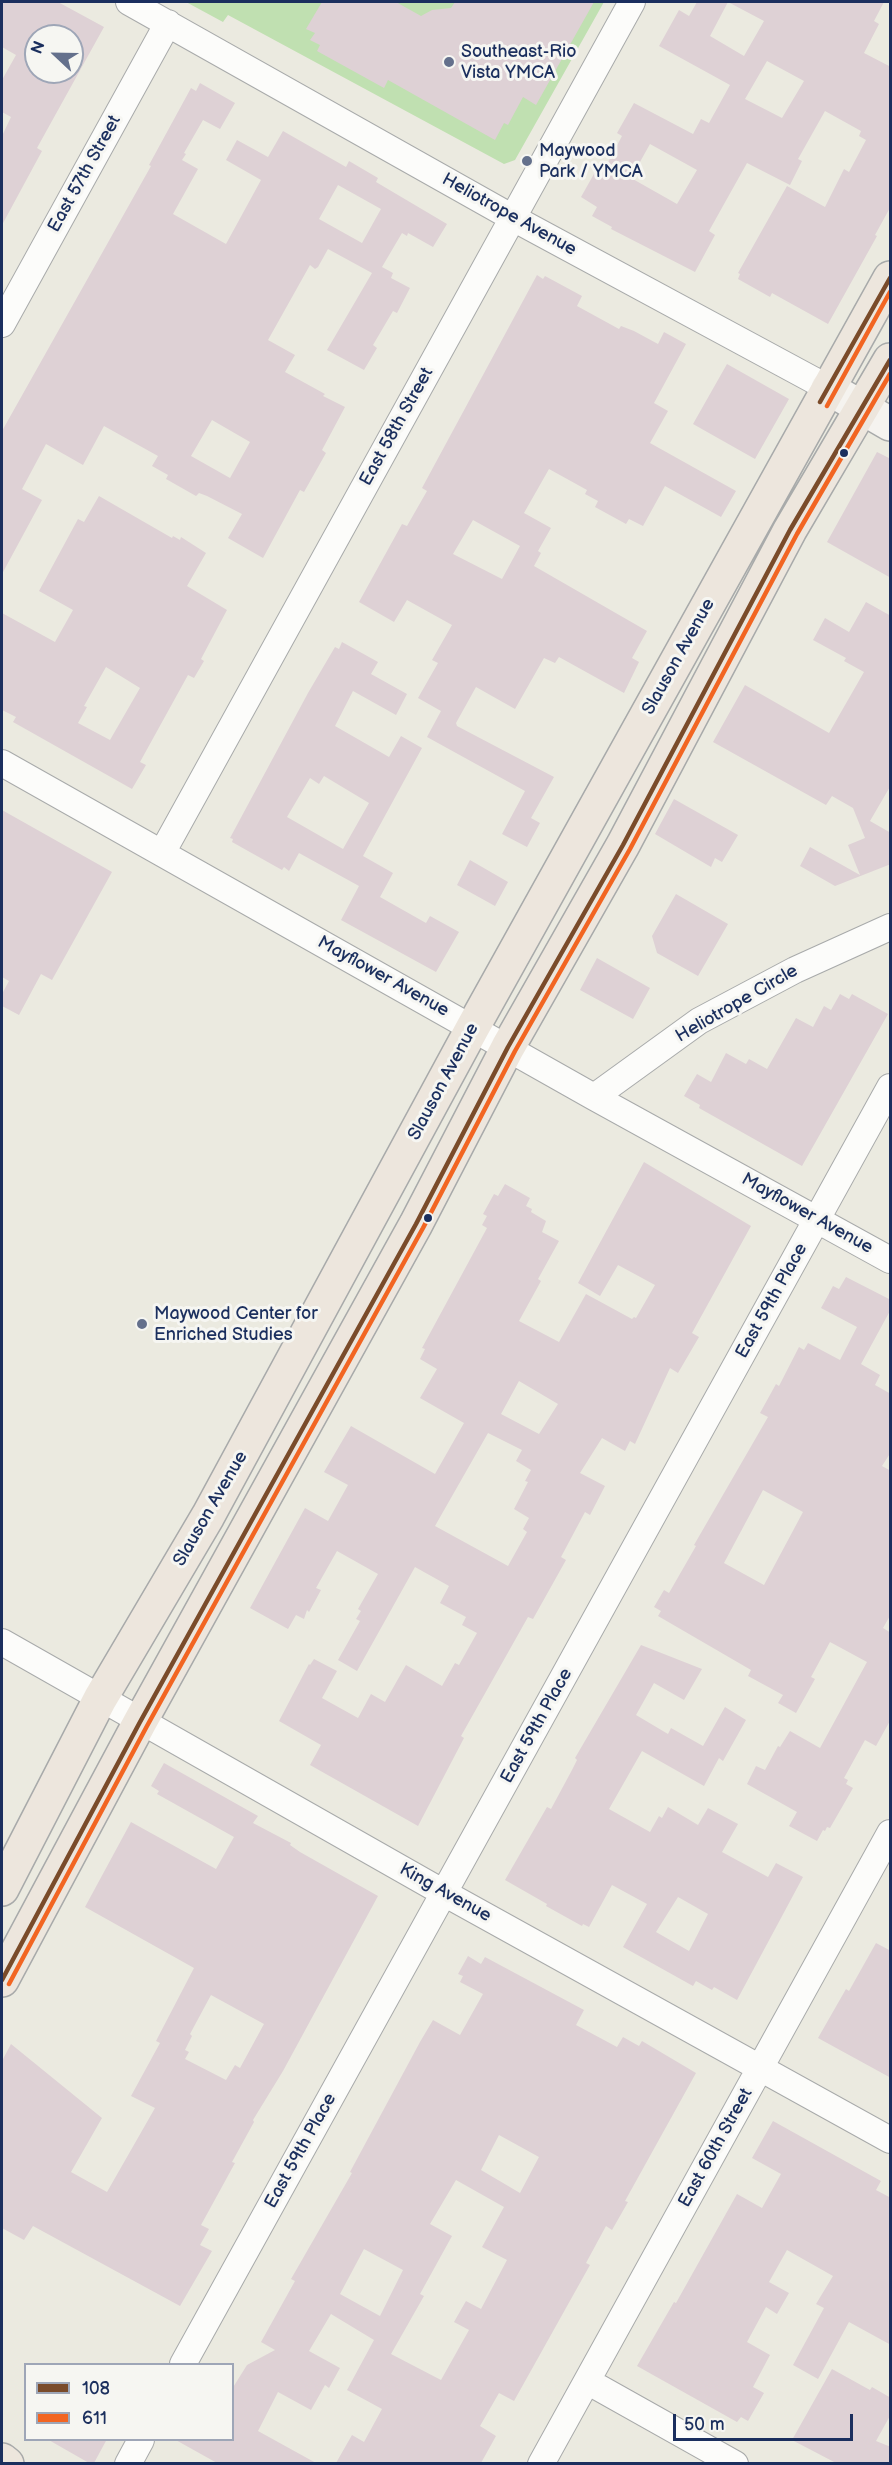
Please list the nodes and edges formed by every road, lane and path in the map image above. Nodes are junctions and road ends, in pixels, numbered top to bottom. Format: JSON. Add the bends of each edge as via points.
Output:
{"nodes":[{"id":1,"x":129,"y":2,"type":"edge"},
{"id":2,"x":632,"y":2,"type":"edge"},
{"id":3,"x":168,"y":23,"type":"junction"},
{"id":4,"x":513,"y":218,"type":"junction"},
{"id":5,"x":891,"y":278,"type":"edge"},
{"id":6,"x":2,"y":324,"type":"edge"},
{"id":7,"x":891,"y":360,"type":"edge"},
{"id":8,"x":828,"y":388,"type":"junction"},
{"id":9,"x":877,"y":416,"type":"edge"},
{"id":10,"x":2,"y":763,"type":"edge"},
{"id":11,"x":162,"y":853,"type":"junction"},
{"id":12,"x":891,"y":927,"type":"edge"},
{"id":13,"x":473,"y":1027,"type":"junction"},
{"id":14,"x":508,"y":1047,"type":"junction"},
{"id":15,"x":891,"y":1087,"type":"edge"},
{"id":16,"x":594,"y":1097,"type":"junction"},
{"id":17,"x":817,"y":1220,"type":"junction"},
{"id":18,"x":891,"y":1260,"type":"edge"},
{"id":19,"x":2,"y":1642,"type":"edge"},
{"id":20,"x":100,"y":1699,"type":"junction"},
{"id":21,"x":140,"y":1722,"type":"junction"},
{"id":22,"x":891,"y":1833,"type":"edge"},
{"id":23,"x":2,"y":1889,"type":"edge"},
{"id":24,"x":444,"y":1893,"type":"junction"},
{"id":25,"x":2,"y":1980,"type":"edge"},
{"id":26,"x":761,"y":2067,"type":"junction"},
{"id":27,"x":891,"y":2140,"type":"edge"},
{"id":28,"x":184,"y":2363,"type":"edge"},
{"id":29,"x":587,"y":2381,"type":"junction"},
{"id":30,"x":140,"y":2441,"type":"edge"},
{"id":31,"x":2,"y":2460,"type":"edge"},
{"id":32,"x":7,"y":2463,"type":"edge"},
{"id":33,"x":128,"y":2463,"type":"edge"},
{"id":34,"x":541,"y":2463,"type":"edge"},
{"id":35,"x":735,"y":2463,"type":"edge"}],
"edges":[{"from":1,"to":3,"type":"street","name":"Heliotrope Avenue"},
{"from":2,"to":4,"type":"street","name":"East 58th Street"},
{"from":3,"to":4,"type":"street","name":"Heliotrope Avenue"},
{"from":3,"to":6,"type":"street","name":"East 57th Street"},
{"from":4,"to":8,"type":"street","name":"Heliotrope Avenue"},
{"from":4,"to":11,"type":"street","name":"East 58th Street"},
{"from":5,"to":8,"type":"main road","name":"Slauson Avenue"},
{"from":7,"to":9,"type":"main road","name":"Slauson Avenue"},
{"from":8,"to":9,"type":"street","name":"Heliotrope Avenue"},
{"from":8,"to":13,"type":"main road","name":"Slauson Avenue"},
{"from":9,"to":14,"type":"main road","name":"Slauson Avenue","via":[[790,530],[623,845]]},
{"from":10,"to":11,"type":"street","name":"Mayflower Avenue"},
{"from":11,"to":13,"type":"street","name":"Mayflower Avenue"},
{"from":12,"to":16,"type":"street","name":"Heliotrope Circle","via":[[795,970],[699,1021]]},
{"from":13,"to":14,"type":"street","name":"Mayflower Avenue"},
{"from":13,"to":20,"type":"main road","name":"Slauson Avenue","via":[[208,1516]]},
{"from":14,"to":16,"type":"street","name":"Mayflower Avenue"},
{"from":14,"to":21,"type":"main road","name":"Slauson Avenue","via":[[416,1224]]},
{"from":15,"to":17,"type":"street","name":"East 59th Place"},
{"from":16,"to":17,"type":"street","name":"Mayflower Avenue"},
{"from":17,"to":18,"type":"street","name":"Mayflower Avenue"},
{"from":17,"to":24,"type":"street","name":"East 59th Place"},
{"from":19,"to":20,"type":"street","name":"King Avenue"},
{"from":20,"to":21,"type":"street","name":"King Avenue"},
{"from":20,"to":23,"type":"main road","name":"Slauson Avenue"},
{"from":21,"to":24,"type":"street","name":"King Avenue"},
{"from":21,"to":25,"type":"main road","name":"Slauson Avenue"},
{"from":22,"to":26,"type":"street","name":"East 60th Street"},
{"from":24,"to":26,"type":"street","name":"King Avenue"},
{"from":24,"to":28,"type":"street","name":"East 59th Place"},
{"from":26,"to":27,"type":"street","name":"King Avenue"},
{"from":26,"to":29,"type":"street","name":"East 60th Street"},
{"from":29,"to":34,"type":"street","name":"East 60th Street"},
{"from":29,"to":35,"type":"street"},
{"from":30,"to":33,"type":"street"},
{"from":31,"to":32,"type":"main road"}]}
